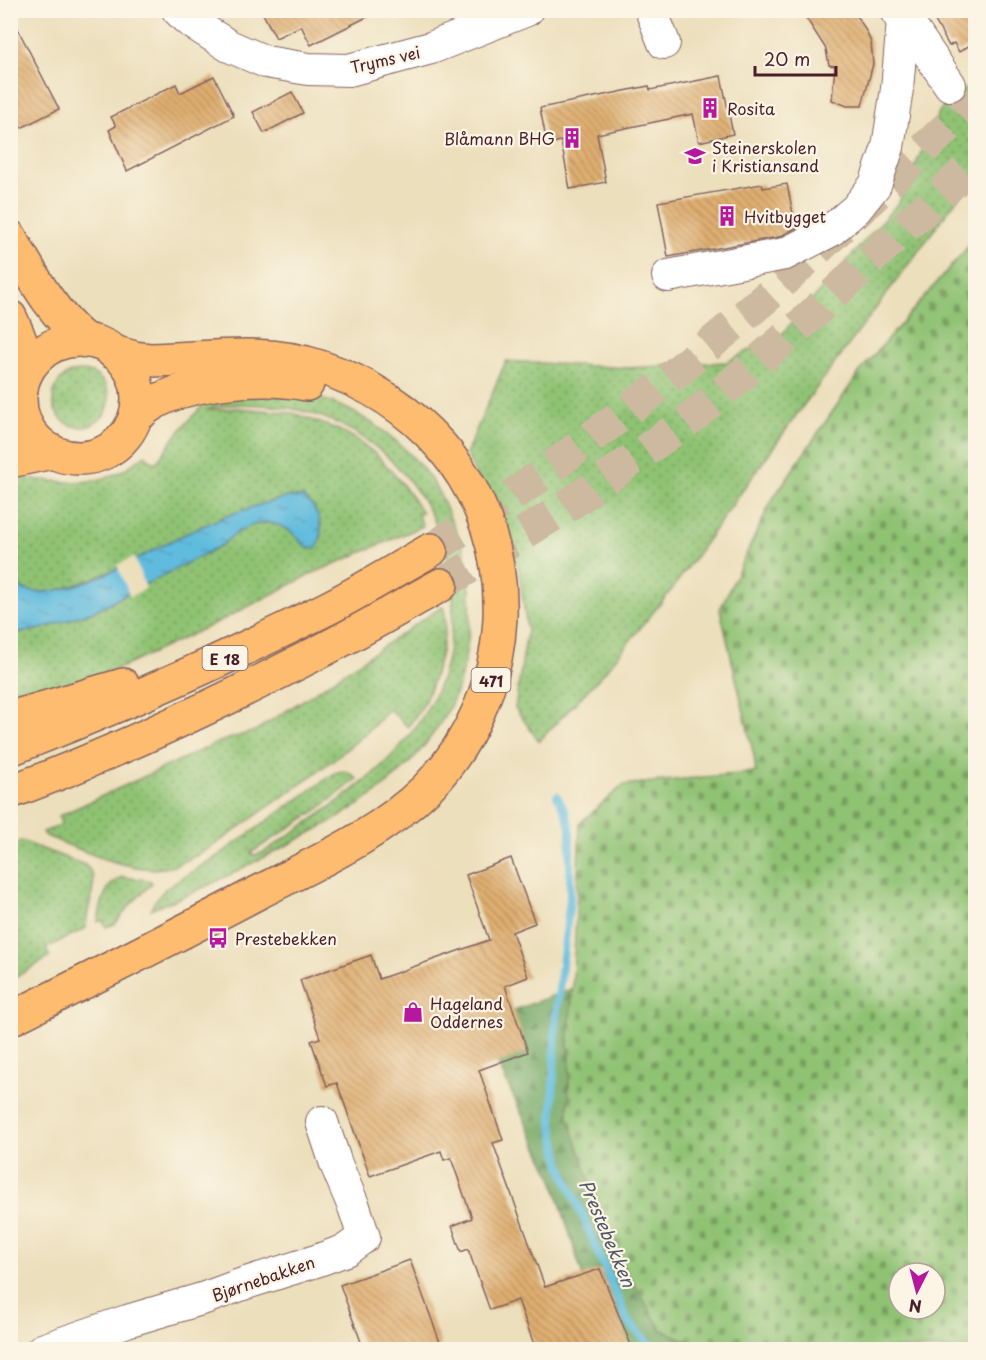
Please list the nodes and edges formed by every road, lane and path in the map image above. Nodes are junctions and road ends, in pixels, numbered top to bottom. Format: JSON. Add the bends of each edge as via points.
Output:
{"nodes":[{"id":1,"x":178,"y":10,"type":"edge"},
{"id":2,"x":527,"y":10,"type":"edge"},
{"id":3,"x":651,"y":10,"type":"edge"},
{"id":4,"x":899,"y":16,"type":"edge"},
{"id":5,"x":664,"y":43,"type":"dead end"},
{"id":6,"x":950,"y":85,"type":"dead end"},
{"id":7,"x":10,"y":237,"type":"edge"},
{"id":8,"x":668,"y":276,"type":"dead end"},
{"id":9,"x":10,"y":317,"type":"edge"},
{"id":10,"x":99,"y":346,"type":"junction"},
{"id":11,"x":19,"y":386,"type":"edge"},
{"id":12,"x":135,"y":418,"type":"junction"},
{"id":13,"x":51,"y":452,"type":"junction"},
{"id":14,"x":10,"y":461,"type":"edge"},
{"id":15,"x":431,"y":550,"type":"tunnel mouth"},
{"id":16,"x":441,"y":585,"type":"tunnel mouth"},
{"id":17,"x":212,"y":664,"type":"junction"},
{"id":18,"x":10,"y":718,"type":"edge"},
{"id":19,"x":10,"y":749,"type":"edge"},
{"id":20,"x":10,"y":792,"type":"edge"},
{"id":21,"x":10,"y":999,"type":"edge"},
{"id":22,"x":10,"y":1019,"type":"edge"},
{"id":23,"x":322,"y":1122,"type":"dead end"},
{"id":24,"x":42,"y":1350,"type":"edge"}],
"edges":[{"from":1,"to":2,"type":"street","name":"Tryms vei","via":[[229,46],[266,62],[349,70],[431,48]]},
{"from":3,"to":5,"type":"street"},
{"from":4,"to":6,"type":"street","via":[[911,27]]},
{"from":4,"to":8,"type":"street","via":[[897,89],[888,147],[875,185],[856,209],[831,231],[785,254]]},
{"from":7,"to":10,"type":"main road","via":[[53,309],[70,327]]},
{"from":9,"to":11,"type":"main road","via":[[25,354]]},
{"from":10,"to":11,"type":"main road","number":"471","via":[[73,341],[50,348],[31,364]]},
{"from":10,"to":12,"type":"main road","via":[[124,362],[132,374],[138,403]]},
{"from":10,"to":22,"type":"main road","number":"471","via":[[150,360],[258,356],[300,361],[360,383],[412,417],[455,464],[484,519],[499,581],[498,644],[490,684],[464,742],[424,791],[395,815],[322,861]]},
{"from":11,"to":13,"type":"main road","via":[[28,430]]},
{"from":12,"to":13,"type":"main road","number":"471","via":[[122,440],[101,454],[76,458]]},
{"from":12,"to":21,"type":"main road","number":"471","via":[[150,405],[179,392],[258,379],[314,386],[351,399],[384,419],[415,444],[440,475],[474,544],[482,593],[477,660],[458,715],[437,749],[397,791],[331,835]]},
{"from":13,"to":14,"type":"main road"},
{"from":15,"to":17,"type":"main road","number":"E 18","via":[[329,607]]},
{"from":16,"to":20,"type":"main road","number":"E 18","via":[[310,657],[184,719]]},
{"from":17,"to":18,"type":"main road","number":"E 18"},
{"from":17,"to":19,"type":"main road","number":"E 18"},
{"from":23,"to":24,"type":"street","name":"Bjørnebakken","via":[[364,1237],[346,1250]]}]}
